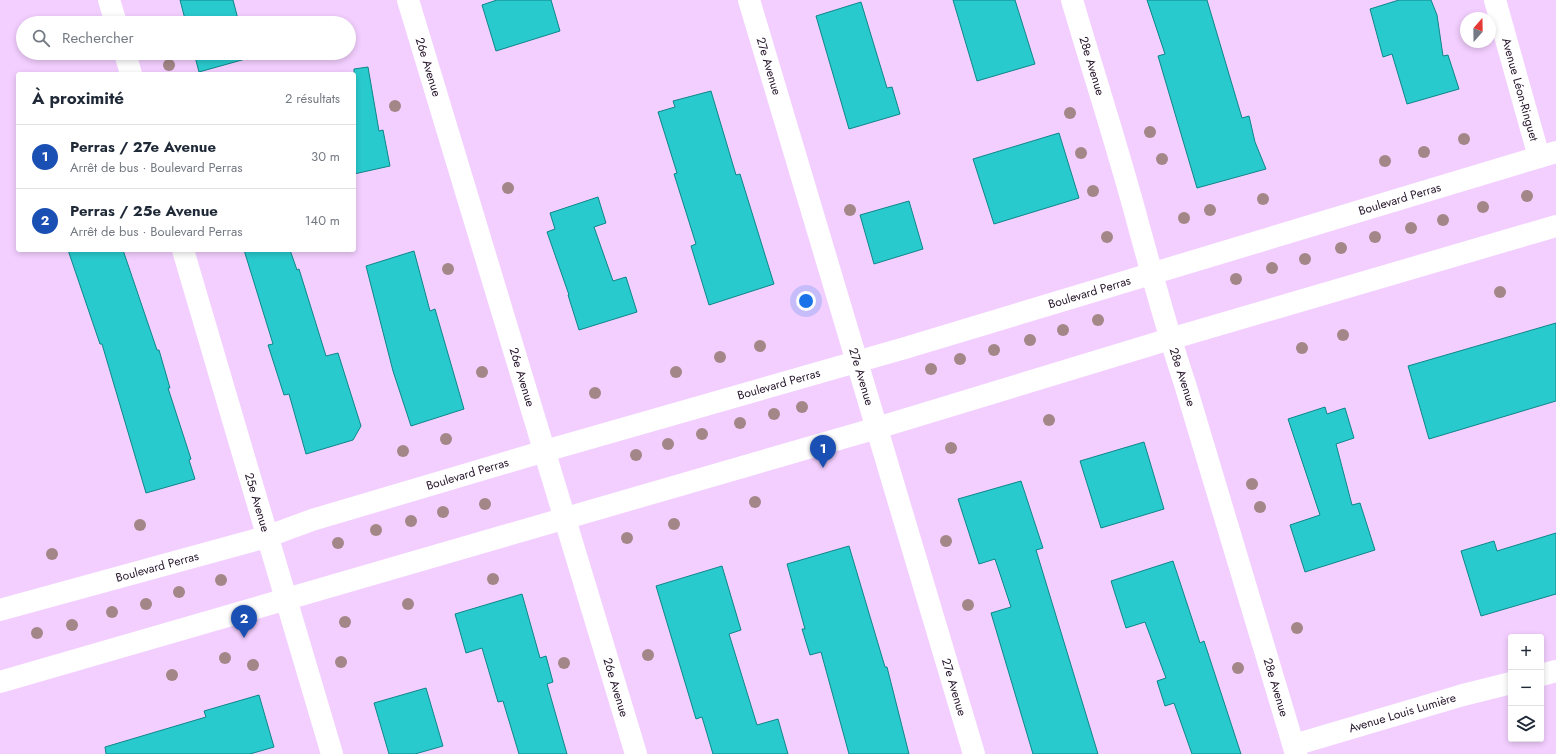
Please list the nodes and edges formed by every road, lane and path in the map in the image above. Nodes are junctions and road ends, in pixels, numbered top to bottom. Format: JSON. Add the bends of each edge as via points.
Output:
{"nodes":[{"id":1,"x":109,"y":0,"type":"edge"},
{"id":2,"x":408,"y":0,"type":"edge"},
{"id":3,"x":749,"y":0,"type":"edge"},
{"id":4,"x":1072,"y":0,"type":"edge"},
{"id":5,"x":1494,"y":0,"type":"edge"},
{"id":6,"x":114,"y":16,"type":"edge"},
{"id":7,"x":127,"y":60,"type":"edge"},
{"id":8,"x":130,"y":72,"type":"edge"},
{"id":9,"x":1548,"y":154,"type":"edge"},
{"id":10,"x":1556,"y":226,"type":"edge"},
{"id":11,"x":184,"y":252,"type":"edge"},
{"id":12,"x":1150,"y":273,"type":"junction"},
{"id":13,"x":1170,"y":339,"type":"junction"},
{"id":14,"x":857,"y":360,"type":"junction"},
{"id":15,"x":877,"y":428,"type":"junction"},
{"id":16,"x":545,"y":450,"type":"junction"},
{"id":17,"x":566,"y":519,"type":"junction"},
{"id":18,"x":266,"y":536,"type":"junction"},
{"id":19,"x":285,"y":600,"type":"junction"},
{"id":20,"x":0,"y":610,"type":"edge"},
{"id":21,"x":1556,"y":671,"type":"edge"},
{"id":22,"x":1544,"y":674,"type":"edge"},
{"id":23,"x":0,"y":682,"type":"edge"},
{"id":24,"x":1508,"y":684,"type":"edge"},
{"id":25,"x":1295,"y":750,"type":"edge"},
{"id":26,"x":332,"y":754,"type":"edge"},
{"id":27,"x":636,"y":754,"type":"edge"},
{"id":28,"x":974,"y":754,"type":"edge"}],
"edges":[{"from":1,"to":6,"type":"street"},
{"from":2,"to":16,"type":"street","name":"26e Avenue"},
{"from":3,"to":14,"type":"street","name":"27e Avenue"},
{"from":4,"to":12,"type":"street","name":"28e Avenue","via":[[1139,226]]},
{"from":5,"to":9,"type":"street","name":"Avenue Léon-Ringuet"},
{"from":7,"to":8,"type":"street"},
{"from":9,"to":12,"type":"street","name":"Boulevard Perras"},
{"from":10,"to":13,"type":"street"},
{"from":11,"to":18,"type":"street","name":"25e Avenue"},
{"from":12,"to":13,"type":"street","name":"28e Avenue"},
{"from":12,"to":14,"type":"street","name":"Boulevard Perras","via":[[905,348]]},
{"from":13,"to":15,"type":"street"},
{"from":13,"to":25,"type":"street","name":"28e Avenue","via":[[1186,384]]},
{"from":14,"to":15,"type":"street","name":"27e Avenue"},
{"from":14,"to":16,"type":"street","name":"Boulevard Perras"},
{"from":15,"to":17,"type":"street"},
{"from":15,"to":28,"type":"street","name":"27e Avenue"},
{"from":16,"to":17,"type":"street","name":"26e Avenue"},
{"from":16,"to":18,"type":"street","name":"Boulevard Perras"},
{"from":17,"to":19,"type":"street"},
{"from":17,"to":27,"type":"street","name":"26e Avenue"},
{"from":18,"to":19,"type":"street","name":"25e Avenue"},
{"from":18,"to":20,"type":"street","name":"Boulevard Perras"},
{"from":19,"to":23,"type":"street"},
{"from":19,"to":26,"type":"street","name":"25e Avenue"},
{"from":21,"to":22,"type":"street"},
{"from":24,"to":25,"type":"street","name":"Avenue Louis Lumière","via":[[1463,695]]}]}
